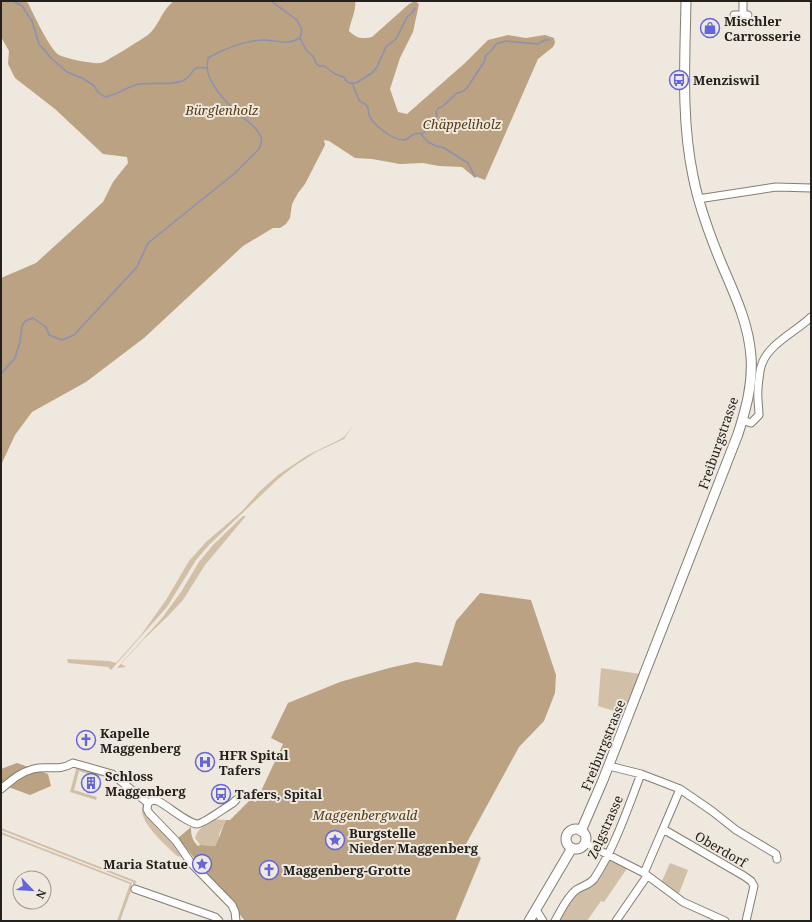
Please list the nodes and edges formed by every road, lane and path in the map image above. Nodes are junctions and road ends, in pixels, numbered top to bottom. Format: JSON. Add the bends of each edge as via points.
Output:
{"nodes":[{"id":1,"x":686,"y":1,"type":"edge"},
{"id":2,"x":743,"y":1,"type":"edge"},
{"id":3,"x":734,"y":15,"type":"dead end"},
{"id":4,"x":811,"y":188,"type":"edge"},
{"id":5,"x":698,"y":199,"type":"junction"},
{"id":6,"x":811,"y":317,"type":"edge"},
{"id":7,"x":742,"y":420,"type":"junction"},
{"id":8,"x":609,"y":766,"type":"junction"},
{"id":9,"x":641,"y":774,"type":"junction"},
{"id":10,"x":1,"y":789,"type":"edge"},
{"id":11,"x":680,"y":789,"type":"junction"},
{"id":12,"x":236,"y":800,"type":"dead end"},
{"id":13,"x":148,"y":803,"type":"junction"},
{"id":14,"x":663,"y":829,"type":"junction"},
{"id":15,"x":581,"y":831,"type":"junction"},
{"id":16,"x":585,"y":844,"type":"junction"},
{"id":17,"x":572,"y":848,"type":"junction"},
{"id":18,"x":609,"y":855,"type":"junction"},
{"id":19,"x":777,"y":859,"type":"dead end"},
{"id":20,"x":646,"y":874,"type":"junction"},
{"id":21,"x":135,"y":889,"type":"dead end"},
{"id":22,"x":536,"y":910,"type":"junction"},
{"id":23,"x":219,"y":921,"type":"edge"},
{"id":24,"x":236,"y":921,"type":"edge"},
{"id":25,"x":529,"y":921,"type":"edge"},
{"id":26,"x":543,"y":921,"type":"edge"},
{"id":27,"x":555,"y":921,"type":"edge"},
{"id":28,"x":616,"y":921,"type":"edge"},
{"id":29,"x":725,"y":921,"type":"edge"},
{"id":30,"x":746,"y":921,"type":"edge"}],
"edges":[{"from":1,"to":5,"type":"main road","name":"Freiburgstrasse","via":[[686,124],[689,157]]},
{"from":2,"to":3,"type":"street","via":[[746,15]]},
{"from":4,"to":5,"type":"street","via":[[776,187]]},
{"from":5,"to":7,"type":"main road","name":"Freiburgstrasse","via":[[709,234],[741,312],[749,340],[751,384]]},
{"from":6,"to":7,"type":"street","via":[[775,346],[765,358],[760,373],[759,415],[751,423]]},
{"from":7,"to":8,"type":"main road","name":"Freiburgstrasse"},
{"from":8,"to":9,"type":"street","name":"Oberdorf"},
{"from":8,"to":15,"type":"main road","name":"Freiburgstrasse"},
{"from":9,"to":11,"type":"street","name":"Oberdorf"},
{"from":9,"to":18,"type":"street","name":"Zelgstrasse"},
{"from":10,"to":13,"type":"street","via":[[21,774],[35,769],[60,769],[73,763],[112,774]]},
{"from":11,"to":14,"type":"street"},
{"from":11,"to":19,"type":"street","name":"Oberdorf","via":[[736,830],[776,854]]},
{"from":12,"to":13,"type":"street","via":[[197,824],[158,801]]},
{"from":13,"to":24,"type":"street","via":[[149,813],[176,841],[191,863],[232,905]]},
{"from":14,"to":20,"type":"street"},
{"from":14,"to":30,"type":"street","name":"Oberdorf","via":[[751,881],[754,886]]},
{"from":15,"to":16,"type":"main road","via":[[585,835]]},
{"from":15,"to":17,"type":"main road","via":[[572,831],[568,835],[568,844]]},
{"from":16,"to":17,"type":"main road","via":[[578,849]]},
{"from":16,"to":18,"type":"street"},
{"from":17,"to":22,"type":"main road"},
{"from":18,"to":20,"type":"street"},
{"from":18,"to":27,"type":"street","name":"Zelgstrasse","via":[[592,881],[569,897]]},
{"from":20,"to":28,"type":"street"},
{"from":20,"to":29,"type":"street","via":[[683,902]]},
{"from":21,"to":23,"type":"street","via":[[215,917]]},
{"from":22,"to":25,"type":"main road"},
{"from":22,"to":26,"type":"street"}]}
